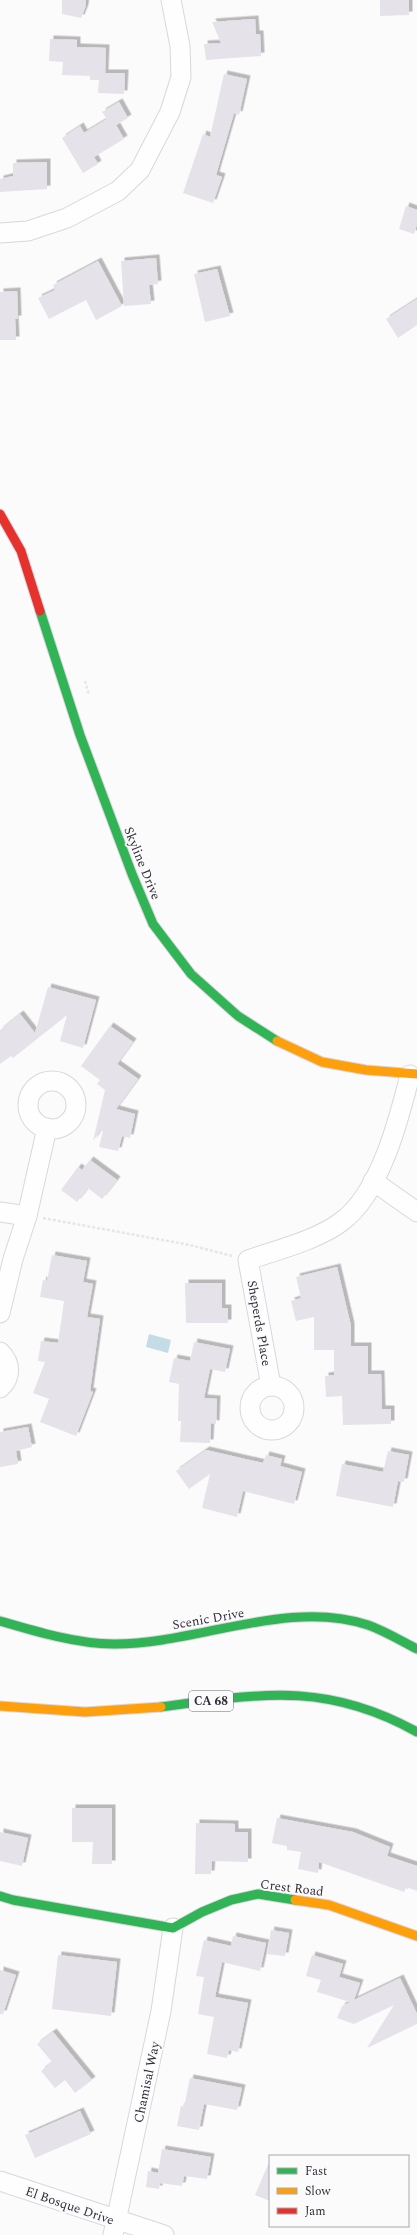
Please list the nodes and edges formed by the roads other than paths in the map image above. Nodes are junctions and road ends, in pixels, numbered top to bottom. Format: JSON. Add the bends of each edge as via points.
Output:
{"nodes":[{"id":1,"x":171,"y":0,"type":"edge"},
{"id":2,"x":0,"y":233,"type":"edge"},
{"id":3,"x":0,"y":514,"type":"edge"},
{"id":4,"x":414,"y":1075,"type":"edge"},
{"id":5,"x":47,"y":1128,"type":"dead end"},
{"id":6,"x":373,"y":1181,"type":"junction"},
{"id":7,"x":0,"y":1212,"type":"edge"},
{"id":8,"x":417,"y":1212,"type":"edge"},
{"id":9,"x":27,"y":1216,"type":"junction"},
{"id":10,"x":0,"y":1313,"type":"edge"},
{"id":11,"x":0,"y":1352,"type":"edge"},
{"id":12,"x":271,"y":1386,"type":"dead end"},
{"id":13,"x":0,"y":1388,"type":"edge"},
{"id":14,"x":0,"y":1622,"type":"edge"},
{"id":15,"x":417,"y":1650,"type":"edge"},
{"id":16,"x":0,"y":1706,"type":"edge"},
{"id":17,"x":417,"y":1732,"type":"edge"},
{"id":18,"x":0,"y":1896,"type":"edge"},
{"id":19,"x":174,"y":1928,"type":"junction"},
{"id":20,"x":417,"y":1936,"type":"edge"},
{"id":21,"x":0,"y":2181,"type":"edge"},
{"id":22,"x":115,"y":2228,"type":"edge"},
{"id":23,"x":164,"y":2235,"type":"edge"}],
"edges":[{"from":1,"to":2,"type":"street","via":[[180,46],[181,77],[170,112],[140,170],[118,191],[67,218],[28,231]]},
{"from":3,"to":4,"type":"street","name":"Skyline Drive","via":[[21,551],[80,735],[153,924],[191,974],[238,1016],[278,1042],[322,1062]]},
{"from":4,"to":6,"type":"street","via":[[396,1131]]},
{"from":5,"to":9,"type":"street"},
{"from":6,"to":8,"type":"street"},
{"from":6,"to":12,"type":"street","name":"Sheperds Place","via":[[364,1197],[342,1222],[324,1232],[248,1260]]},
{"from":7,"to":9,"type":"street"},
{"from":9,"to":10,"type":"street"},
{"from":11,"to":13,"type":"street","via":[[8,1364],[9,1371],[8,1378]]},
{"from":14,"to":15,"type":"street","name":"Scenic Drive","via":[[42,1634],[112,1644],[154,1641],[274,1619],[331,1617],[368,1625]]},
{"from":16,"to":17,"type":"street","number":"CA 68","via":[[38,1712],[107,1711],[270,1695],[300,1695],[328,1699],[359,1708]]},
{"from":18,"to":19,"type":"street","via":[[27,1903]]},
{"from":19,"to":20,"type":"street","name":"Crest Road","via":[[230,1900],[258,1894],[329,1905]]},
{"from":19,"to":22,"type":"street","name":"Chamisal Way","via":[[161,2011]]},
{"from":21,"to":22,"type":"street","name":"El Bosque Drive"},
{"from":22,"to":23,"type":"street","name":"El Bosque Drive"}]}
